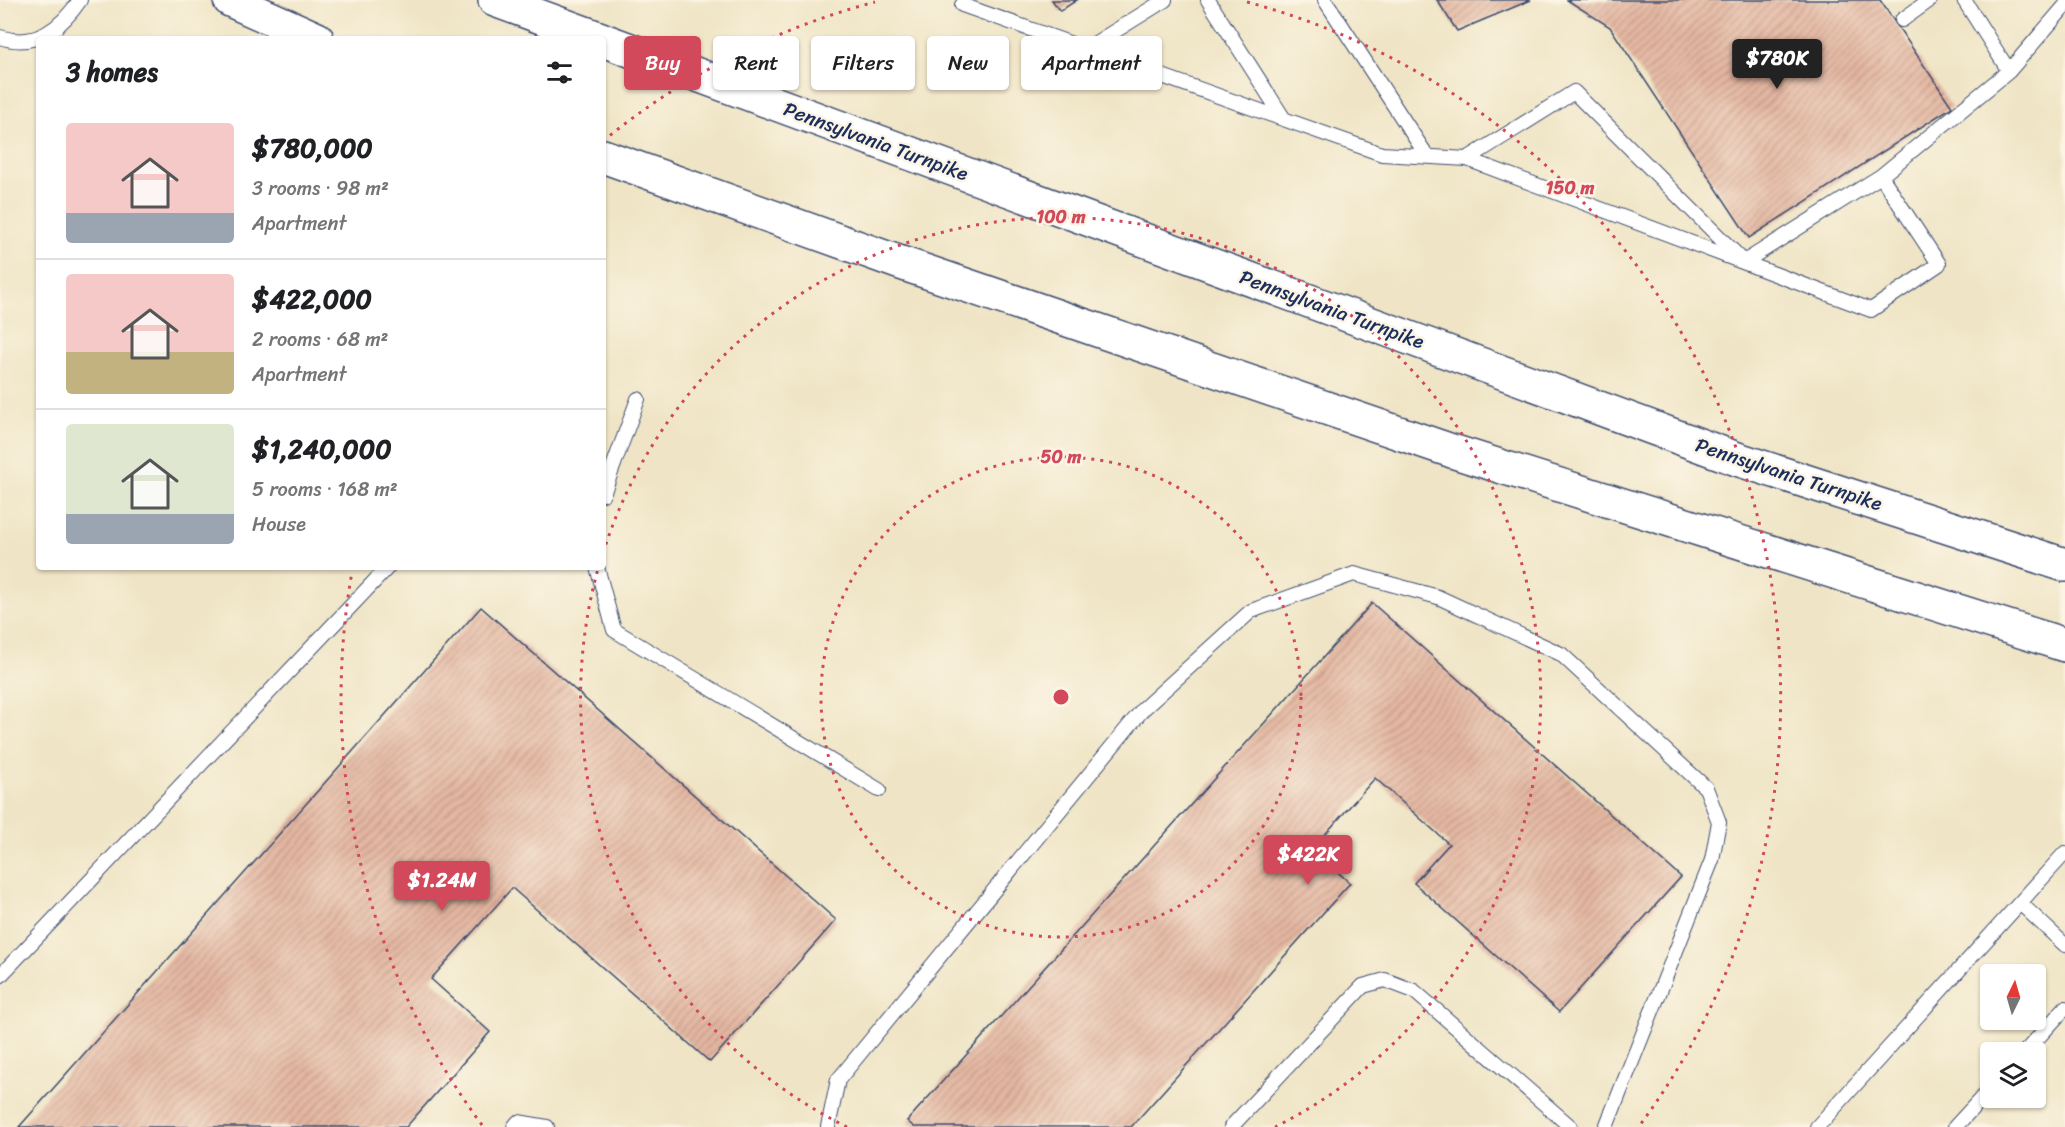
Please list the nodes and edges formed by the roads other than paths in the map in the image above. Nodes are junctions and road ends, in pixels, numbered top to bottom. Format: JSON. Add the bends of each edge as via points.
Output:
{"nodes":[{"id":1,"x":80,"y":0,"type":"edge"},
{"id":2,"x":230,"y":0,"type":"edge"},
{"id":3,"x":495,"y":0,"type":"edge"},
{"id":4,"x":949,"y":0,"type":"edge"},
{"id":5,"x":1165,"y":0,"type":"edge"},
{"id":6,"x":1208,"y":0,"type":"edge"},
{"id":7,"x":1325,"y":0,"type":"edge"},
{"id":8,"x":1930,"y":0,"type":"edge"},
{"id":9,"x":1964,"y":0,"type":"edge"},
{"id":10,"x":967,"y":2,"type":"edge"},
{"id":11,"x":2065,"y":6,"type":"edge"},
{"id":12,"x":1902,"y":20,"type":"dead end"},
{"id":13,"x":44,"y":36,"type":"edge"},
{"id":14,"x":310,"y":36,"type":"edge"},
{"id":15,"x":594,"y":36,"type":"edge"},
{"id":16,"x":1053,"y":36,"type":"edge"},
{"id":17,"x":1107,"y":36,"type":"edge"},
{"id":18,"x":0,"y":37,"type":"edge"},
{"id":19,"x":36,"y":38,"type":"edge"},
{"id":20,"x":606,"y":40,"type":"edge"},
{"id":21,"x":2009,"y":71,"type":"junction"},
{"id":22,"x":1162,"y":76,"type":"edge"},
{"id":23,"x":1284,"y":119,"type":"junction"},
{"id":24,"x":1427,"y":156,"type":"junction"},
{"id":25,"x":606,"y":157,"type":"edge"},
{"id":26,"x":1467,"y":159,"type":"junction"},
{"id":27,"x":1881,"y":176,"type":"junction"},
{"id":28,"x":1744,"y":262,"type":"junction"},
{"id":29,"x":638,"y":399,"type":"dead end"},
{"id":30,"x":606,"y":486,"type":"edge"},
{"id":31,"x":2065,"y":565,"type":"edge"},
{"id":32,"x":385,"y":570,"type":"edge"},
{"id":33,"x":598,"y":570,"type":"edge"},
{"id":34,"x":2065,"y":645,"type":"edge"},
{"id":35,"x":879,"y":790,"type":"dead end"},
{"id":36,"x":2065,"y":853,"type":"edge"},
{"id":37,"x":2020,"y":903,"type":"junction"},
{"id":38,"x":2065,"y":945,"type":"edge"},
{"id":39,"x":0,"y":976,"type":"edge"},
{"id":40,"x":2065,"y":1008,"type":"edge"},
{"id":41,"x":2034,"y":1042,"type":"edge"},
{"id":42,"x":1980,"y":1100,"type":"edge"},
{"id":43,"x":514,"y":1127,"type":"edge"},
{"id":44,"x":547,"y":1127,"type":"edge"},
{"id":45,"x":828,"y":1127,"type":"edge"},
{"id":46,"x":1231,"y":1127,"type":"edge"},
{"id":47,"x":1571,"y":1127,"type":"edge"},
{"id":48,"x":1606,"y":1127,"type":"edge"},
{"id":49,"x":1817,"y":1127,"type":"edge"},
{"id":50,"x":1955,"y":1127,"type":"edge"}],
"edges":[{"from":1,"to":13,"type":"lane","via":[[58,27]]},
{"from":2,"to":14,"type":"highway"},
{"from":3,"to":15,"type":"highway","name":"Pennsylvania Turnpike"},
{"from":4,"to":10,"type":"lane"},
{"from":5,"to":17,"type":"lane"},
{"from":6,"to":23,"type":"lane"},
{"from":7,"to":24,"type":"lane"},
{"from":8,"to":12,"type":"lane"},
{"from":9,"to":21,"type":"lane"},
{"from":10,"to":16,"type":"lane"},
{"from":11,"to":21,"type":"lane"},
{"from":18,"to":19,"type":"lane","via":[[25,41]]},
{"from":20,"to":31,"type":"highway","name":"Pennsylvania Turnpike","via":[[1737,459]]},
{"from":21,"to":27,"type":"lane"},
{"from":22,"to":23,"type":"lane"},
{"from":23,"to":24,"type":"lane","via":[[1382,154]]},
{"from":24,"to":26,"type":"lane"},
{"from":25,"to":34,"type":"highway","via":[[898,262],[1452,451]]},
{"from":26,"to":28,"type":"lane"},
{"from":26,"to":28,"type":"lane","via":[[1574,92]]},
{"from":27,"to":28,"type":"lane"},
{"from":27,"to":28,"type":"lane","via":[[1939,264],[1871,310]]},
{"from":29,"to":30,"type":"lane"},
{"from":32,"to":39,"type":"lane"},
{"from":33,"to":35,"type":"lane","via":[[614,630]]},
{"from":36,"to":37,"type":"lane"},
{"from":37,"to":38,"type":"lane"},
{"from":37,"to":49,"type":"lane"},
{"from":40,"to":41,"type":"lane"},
{"from":42,"to":50,"type":"lane"},
{"from":43,"to":44,"type":"lane","via":[[518,1122]]},
{"from":45,"to":48,"type":"lane","via":[[838,1080],[1143,709],[1251,611],[1354,574],[1438,597],[1561,654],[1706,788],[1719,822],[1712,860]]},
{"from":46,"to":47,"type":"lane","via":[[1363,986],[1385,980],[1414,990]]}]}
